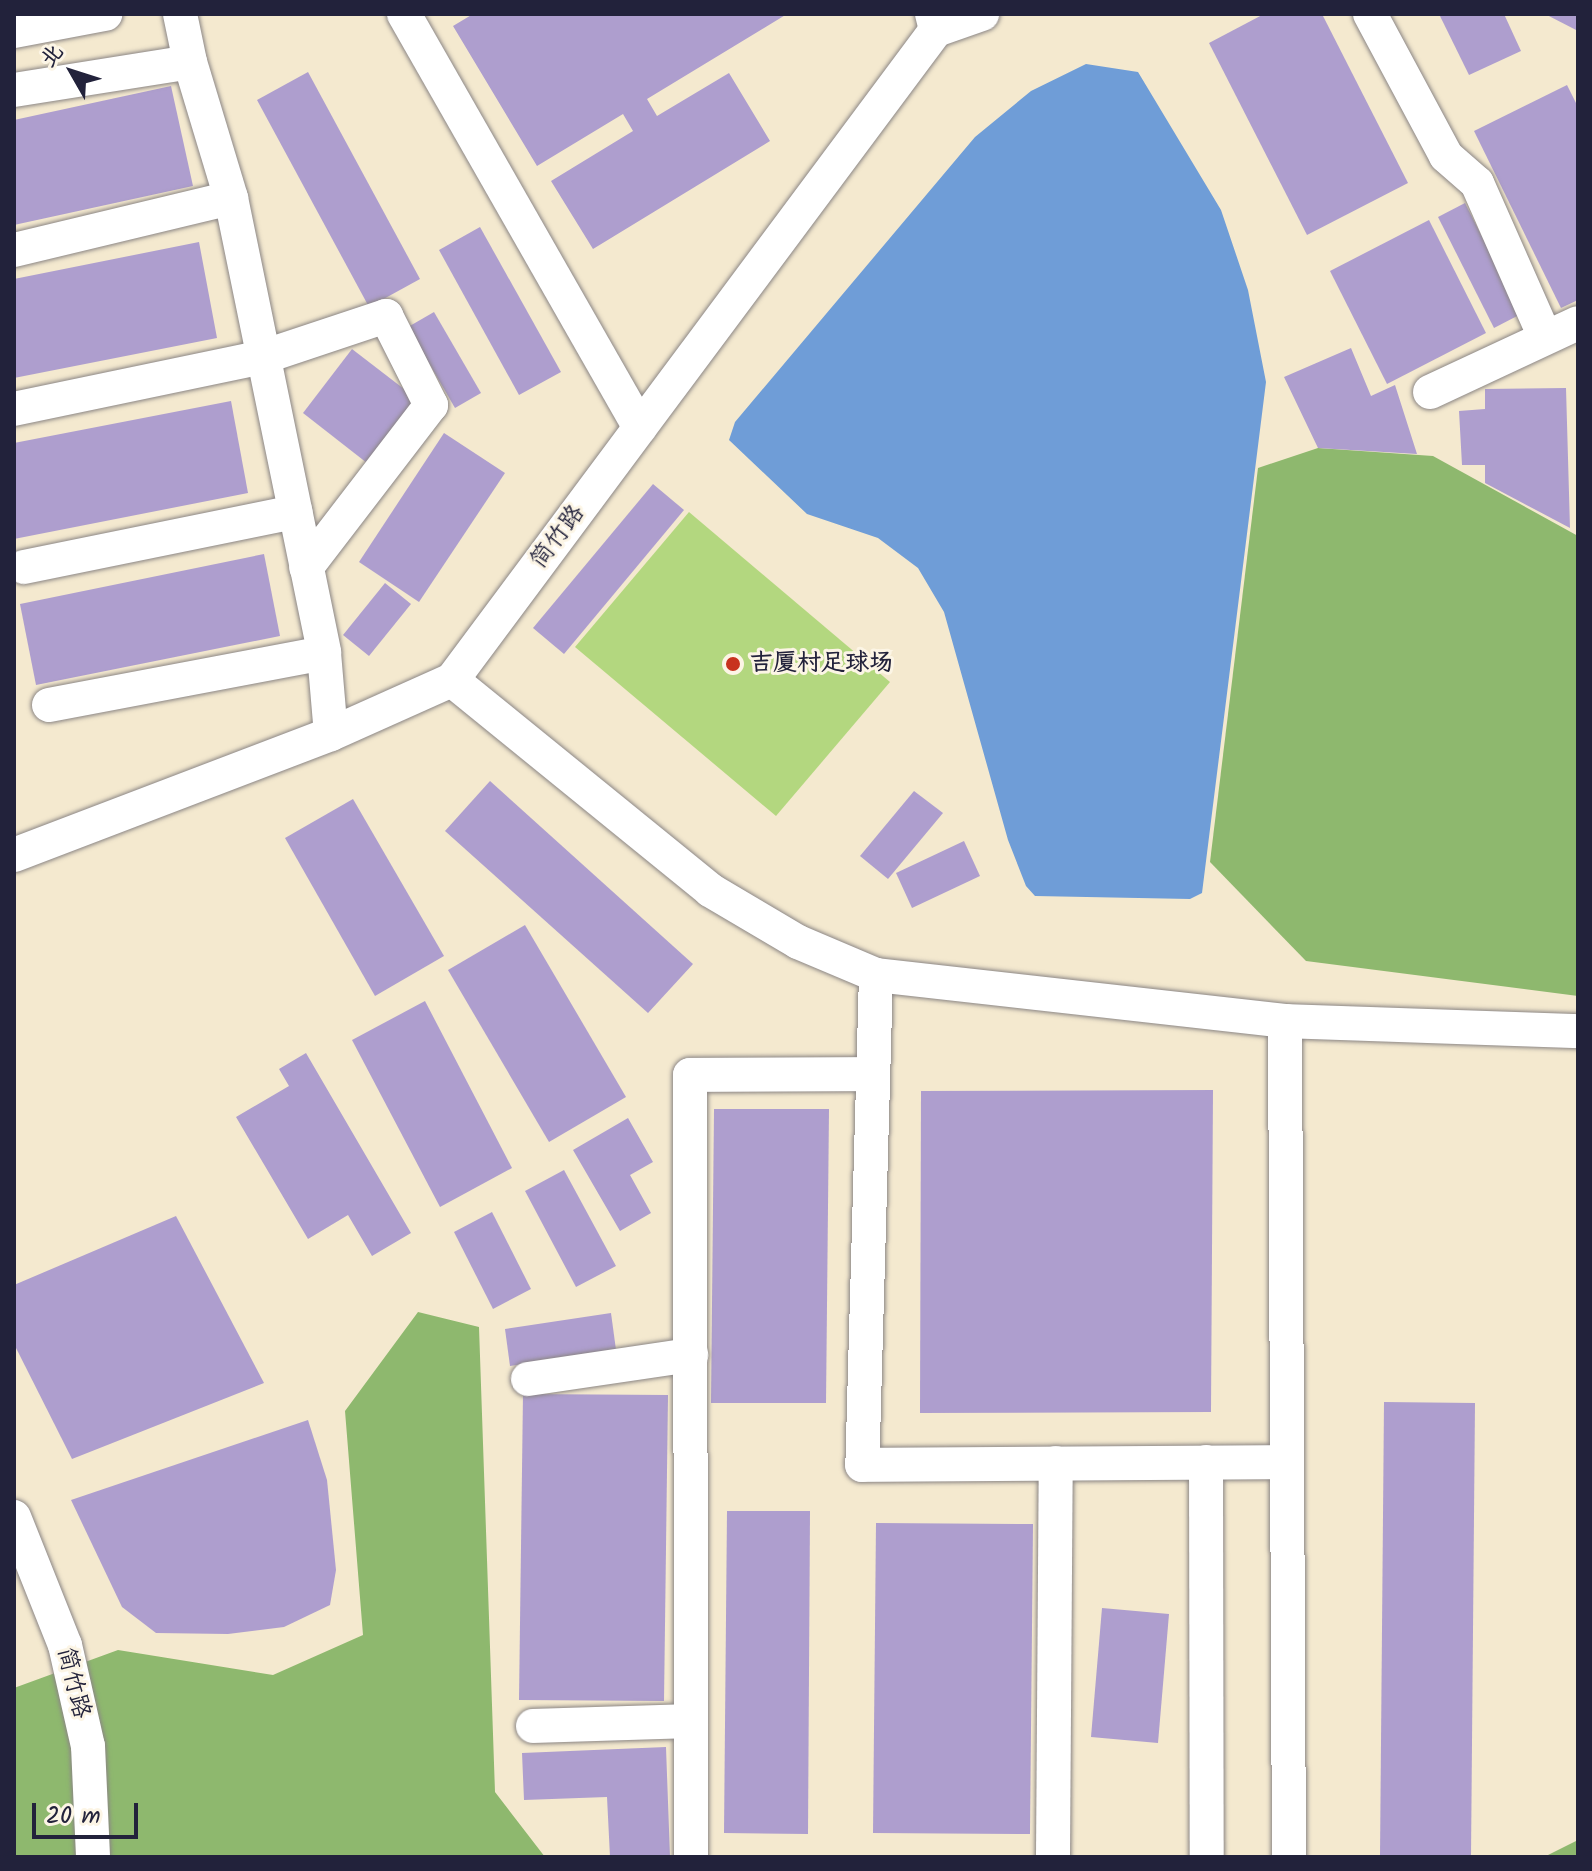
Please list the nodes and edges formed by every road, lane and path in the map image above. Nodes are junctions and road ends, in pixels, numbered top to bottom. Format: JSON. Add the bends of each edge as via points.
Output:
{"nodes":[{"id":1,"x":105,"y":14,"type":"edge"},
{"id":2,"x":180,"y":14,"type":"edge"},
{"id":3,"x":982,"y":14,"type":"edge"},
{"id":4,"x":1370,"y":14,"type":"edge"},
{"id":5,"x":411,"y":16,"type":"edge"},
{"id":6,"x":934,"y":22,"type":"edge"},
{"id":7,"x":14,"y":31,"type":"edge"},
{"id":8,"x":190,"y":62,"type":"junction"},
{"id":9,"x":14,"y":90,"type":"edge"},
{"id":10,"x":231,"y":198,"type":"junction"},
{"id":11,"x":14,"y":250,"type":"edge"},
{"id":12,"x":1578,"y":323,"type":"edge"},
{"id":13,"x":1545,"y":337,"type":"junction"},
{"id":14,"x":263,"y":357,"type":"junction"},
{"id":15,"x":1430,"y":392,"type":"dead end"},
{"id":16,"x":14,"y":409,"type":"edge"},
{"id":17,"x":640,"y":427,"type":"junction"},
{"id":18,"x":295,"y":512,"type":"junction"},
{"id":19,"x":24,"y":567,"type":"dead end"},
{"id":20,"x":306,"y":568,"type":"junction"},
{"id":21,"x":324,"y":653,"type":"junction"},
{"id":22,"x":452,"y":680,"type":"junction"},
{"id":23,"x":49,"y":705,"type":"dead end"},
{"id":24,"x":331,"y":734,"type":"junction"},
{"id":25,"x":14,"y":855,"type":"edge"},
{"id":26,"x":876,"y":975,"type":"junction"},
{"id":27,"x":1285,"y":1021,"type":"junction"},
{"id":28,"x":1578,"y":1031,"type":"edge"},
{"id":29,"x":873,"y":1074,"type":"junction"},
{"id":30,"x":691,"y":1355,"type":"junction"},
{"id":31,"x":528,"y":1379,"type":"dead end"},
{"id":32,"x":1206,"y":1462,"type":"junction"},
{"id":33,"x":1287,"y":1462,"type":"junction"},
{"id":34,"x":1056,"y":1463,"type":"junction"},
{"id":35,"x":14,"y":1517,"type":"edge"},
{"id":36,"x":691,"y":1721,"type":"junction"},
{"id":37,"x":533,"y":1726,"type":"dead end"},
{"id":38,"x":93,"y":1857,"type":"edge"},
{"id":39,"x":691,"y":1857,"type":"edge"},
{"id":40,"x":1053,"y":1857,"type":"edge"},
{"id":41,"x":1207,"y":1857,"type":"edge"},
{"id":42,"x":1289,"y":1857,"type":"edge"}],
"edges":[{"from":1,"to":7,"type":"street"},
{"from":2,"to":8,"type":"street"},
{"from":3,"to":6,"type":"street"},
{"from":4,"to":13,"type":"street","via":[[1446,156],[1477,183]]},
{"from":5,"to":17,"type":"street"},
{"from":6,"to":17,"type":"street","name":"简竹路"},
{"from":8,"to":9,"type":"street"},
{"from":8,"to":10,"type":"street"},
{"from":10,"to":11,"type":"street"},
{"from":10,"to":14,"type":"street"},
{"from":12,"to":13,"type":"street"},
{"from":13,"to":15,"type":"street"},
{"from":14,"to":16,"type":"street"},
{"from":14,"to":18,"type":"street"},
{"from":14,"to":20,"type":"street","via":[[386,316],[431,405]]},
{"from":17,"to":22,"type":"street","name":"简竹路"},
{"from":18,"to":19,"type":"street"},
{"from":18,"to":20,"type":"street"},
{"from":20,"to":21,"type":"street"},
{"from":21,"to":23,"type":"street"},
{"from":21,"to":24,"type":"street"},
{"from":22,"to":24,"type":"street","name":"简竹路"},
{"from":22,"to":26,"type":"street","via":[[710,890],[798,942]]},
{"from":24,"to":25,"type":"street","name":"简竹路"},
{"from":26,"to":27,"type":"street"},
{"from":26,"to":29,"type":"street"},
{"from":27,"to":28,"type":"street"},
{"from":27,"to":33,"type":"street"},
{"from":29,"to":30,"type":"street","via":[[690,1075]]},
{"from":29,"to":34,"type":"street","via":[[862,1465]]},
{"from":30,"to":31,"type":"street"},
{"from":30,"to":36,"type":"street"},
{"from":32,"to":33,"type":"street"},
{"from":32,"to":34,"type":"street"},
{"from":32,"to":41,"type":"street"},
{"from":33,"to":42,"type":"street"},
{"from":34,"to":40,"type":"street"},
{"from":35,"to":38,"type":"street","name":"简竹路","via":[[65,1645],[88,1746]]},
{"from":36,"to":37,"type":"street"},
{"from":36,"to":39,"type":"street"}]}
